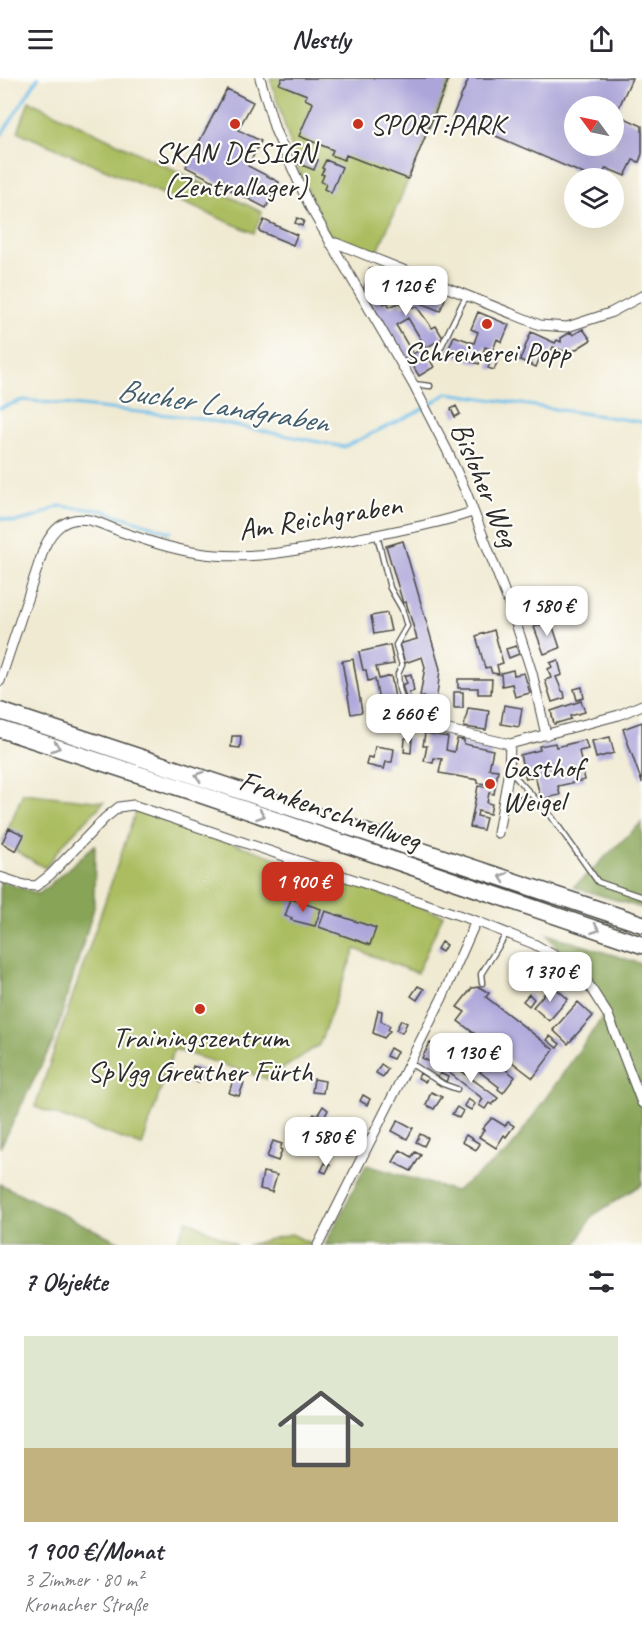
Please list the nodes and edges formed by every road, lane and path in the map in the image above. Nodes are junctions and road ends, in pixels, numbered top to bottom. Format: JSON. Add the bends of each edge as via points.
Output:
{"nodes":[{"id":1,"x":260,"y":78,"type":"edge"},
{"id":2,"x":330,"y":243,"type":"junction"},
{"id":3,"x":467,"y":296,"type":"junction"},
{"id":4,"x":642,"y":296,"type":"edge"},
{"id":5,"x":438,"y":352,"type":"dead end"},
{"id":6,"x":413,"y":384,"type":"junction"},
{"id":7,"x":430,"y":386,"type":"dead end"},
{"id":8,"x":472,"y":512,"type":"junction"},
{"id":9,"x":377,"y":535,"type":"junction"},
{"id":10,"x":0,"y":681,"type":"edge"},
{"id":11,"x":642,"y":705,"type":"edge"},
{"id":12,"x":0,"y":711,"type":"edge"},
{"id":13,"x":422,"y":724,"type":"joint"},
{"id":14,"x":0,"y":729,"type":"edge"},
{"id":15,"x":546,"y":735,"type":"junction"},
{"id":16,"x":510,"y":744,"type":"junction"},
{"id":17,"x":509,"y":770,"type":"junction"},
{"id":18,"x":498,"y":832,"type":"dead end"},
{"id":19,"x":288,"y":858,"type":"junction"},
{"id":20,"x":0,"y":877,"type":"edge"},
{"id":21,"x":277,"y":896,"type":"dead end"},
{"id":22,"x":642,"y":897,"type":"edge"},
{"id":23,"x":476,"y":921,"type":"junction"},
{"id":24,"x":642,"y":924,"type":"edge"},
{"id":25,"x":507,"y":933,"type":"junction"},
{"id":26,"x":642,"y":945,"type":"edge"},
{"id":27,"x":482,"y":983,"type":"dead end"},
{"id":28,"x":409,"y":1062,"type":"junction"},
{"id":29,"x":458,"y":1089,"type":"dead end"},
{"id":30,"x":642,"y":1102,"type":"edge"},
{"id":31,"x":318,"y":1245,"type":"edge"}],
"edges":[{"from":1,"to":2,"type":"street","name":"Bisloher Weg","via":[[287,161]]},
{"from":2,"to":3,"type":"street"},
{"from":2,"to":6,"type":"street","name":"Bisloher Weg"},
{"from":3,"to":4,"type":"street","via":[[540,325],[567,327],[610,313]]},
{"from":3,"to":5,"type":"lane"},
{"from":6,"to":7,"type":"lane"},
{"from":6,"to":8,"type":"street","name":"Bisloher Weg"},
{"from":8,"to":9,"type":"street","name":"Am Reichgraben"},
{"from":8,"to":15,"type":"street","name":"Bisloher Weg","via":[[516,624]]},
{"from":9,"to":10,"type":"street","name":"Am Reichgraben","via":[[246,557],[169,548],[89,520],[72,519],[58,526],[44,548]]},
{"from":9,"to":13,"type":"lane","via":[[390,588],[407,626],[396,645],[402,665],[397,680],[403,701]]},
{"from":11,"to":15,"type":"street"},
{"from":24,"to":12,"type":"highway","name":"Frankenschnellweg","one_way":true},
{"from":13,"to":16,"type":"street"},
{"from":14,"to":26,"type":"highway","name":"Frankenschnellweg","one_way":true},
{"from":15,"to":16,"type":"street"},
{"from":16,"to":17,"type":"street"},
{"from":17,"to":18,"type":"street"},
{"from":17,"to":22,"type":"lane","via":[[551,816],[597,882]]},
{"from":19,"to":20,"type":"street","via":[[126,804],[105,818],[36,886]]},
{"from":19,"to":21,"type":"lane"},
{"from":19,"to":23,"type":"street"},
{"from":23,"to":25,"type":"street"},
{"from":23,"to":28,"type":"street"},
{"from":25,"to":27,"type":"lane","via":[[482,974]]},
{"from":25,"to":30,"type":"street","via":[[562,960],[585,979],[608,1015]]},
{"from":28,"to":29,"type":"lane"},
{"from":28,"to":31,"type":"street"}]}
